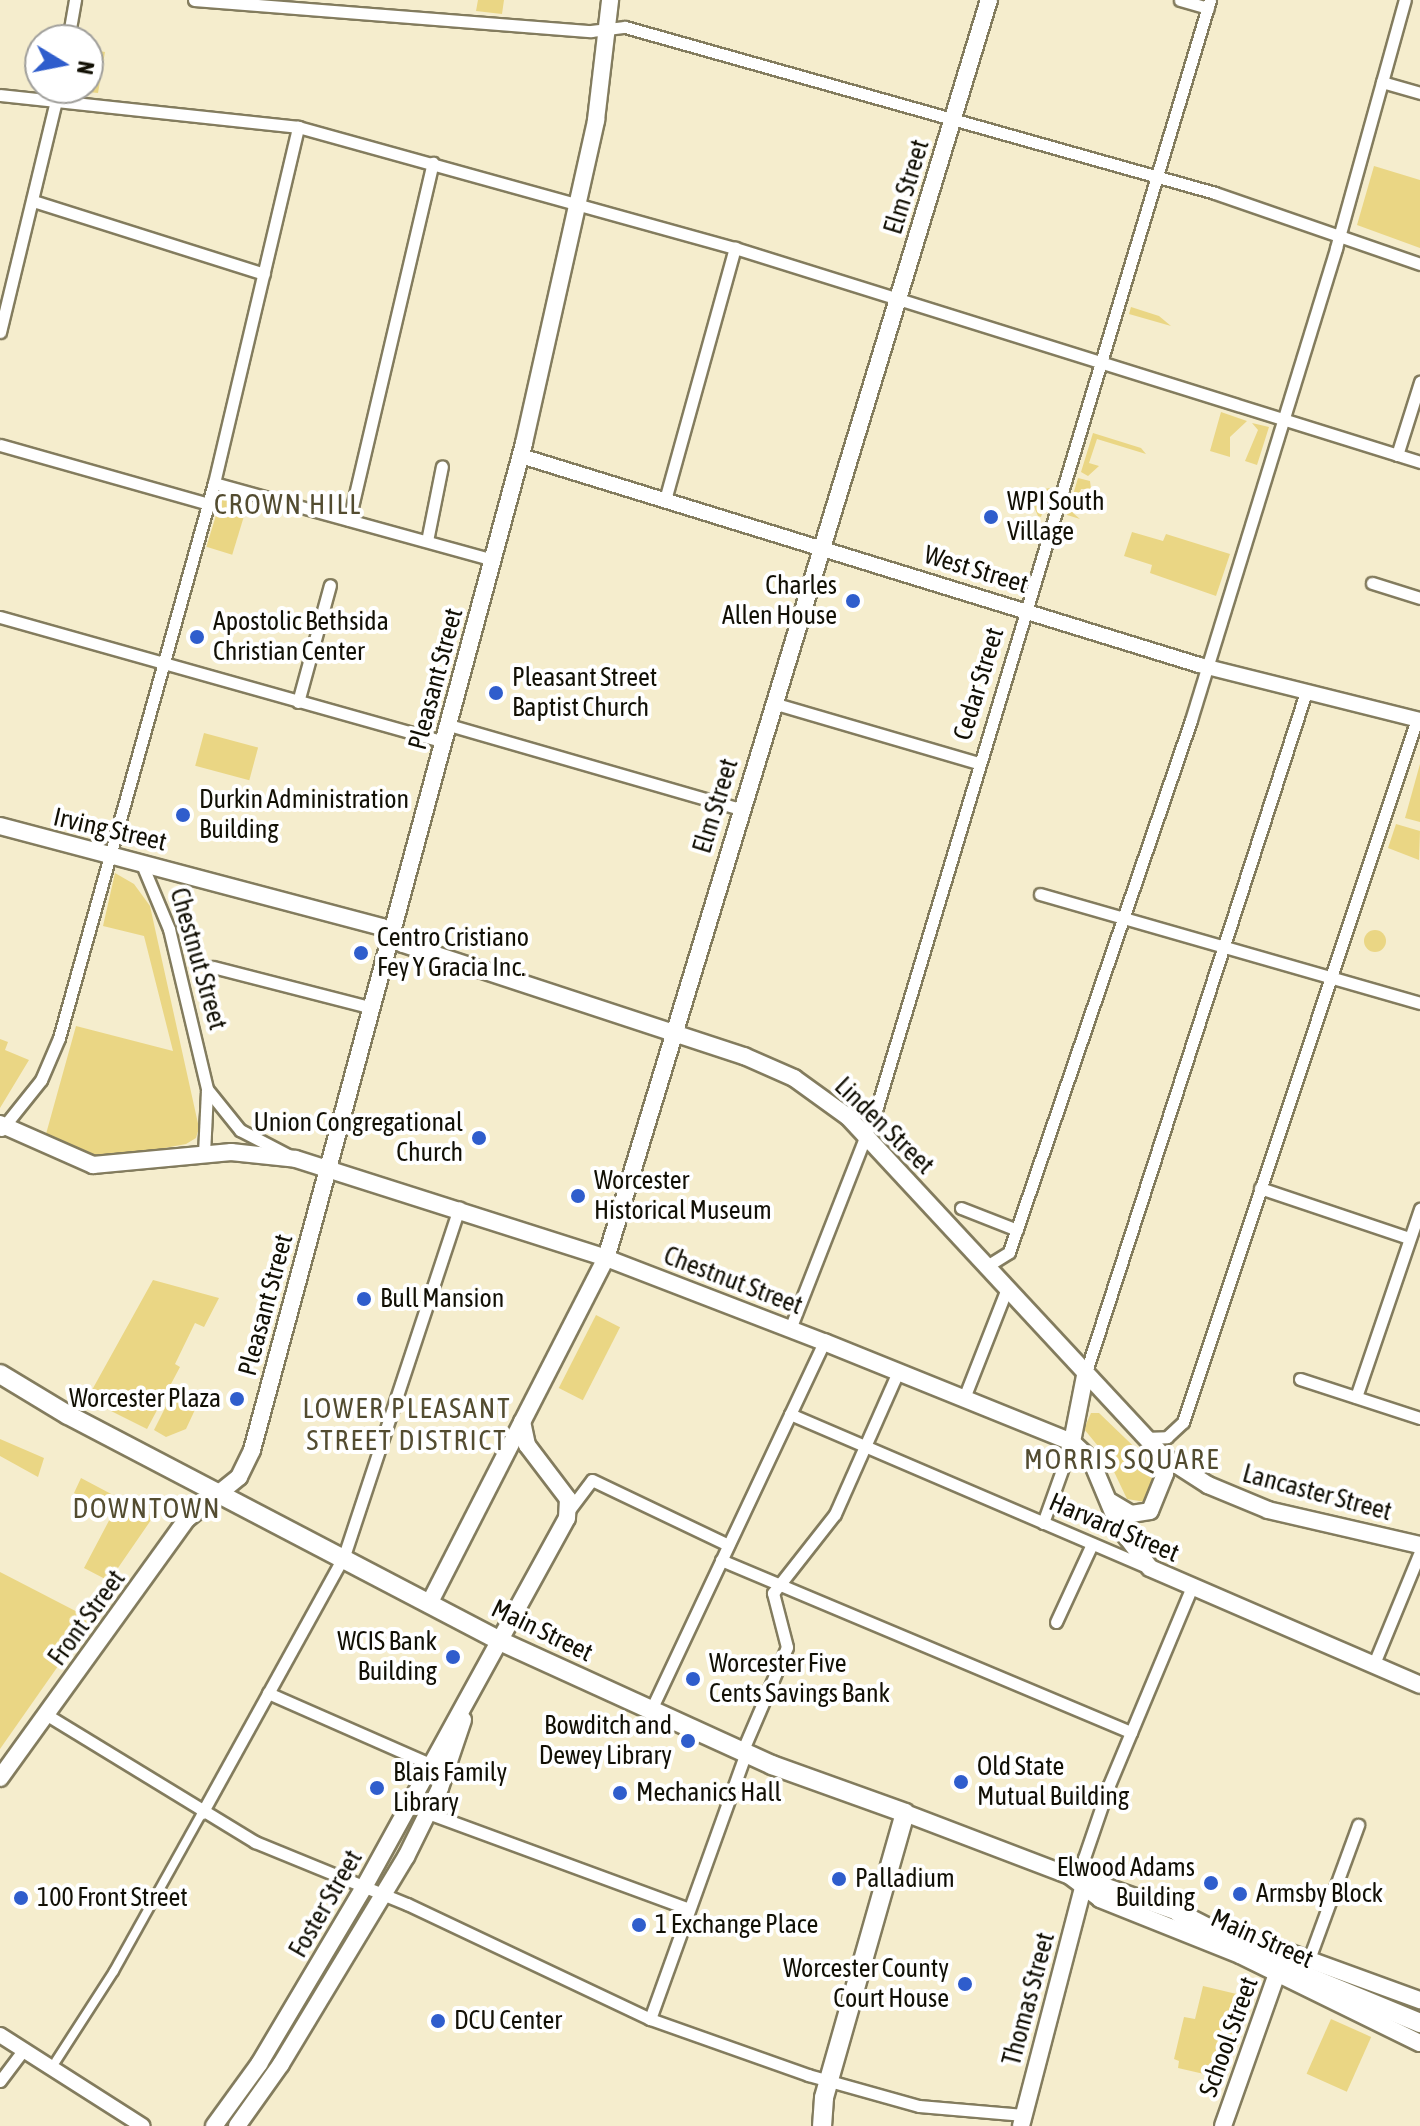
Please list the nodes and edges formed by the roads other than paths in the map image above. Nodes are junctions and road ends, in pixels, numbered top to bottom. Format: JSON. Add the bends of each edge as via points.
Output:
{"nodes":[{"id":1,"x":75,"y":0,"type":"edge"},
{"id":2,"x":194,"y":0,"type":"edge"},
{"id":3,"x":610,"y":0,"type":"edge"},
{"id":4,"x":989,"y":0,"type":"edge"},
{"id":5,"x":1180,"y":0,"type":"edge"},
{"id":6,"x":1405,"y":0,"type":"edge"},
{"id":7,"x":1209,"y":4,"type":"edge"},
{"id":8,"x":71,"y":24,"type":"edge"},
{"id":9,"x":607,"y":30,"type":"junction"},
{"id":10,"x":1382,"y":82,"type":"junction"},
{"id":11,"x":1420,"y":93,"type":"edge"},
{"id":12,"x":0,"y":95,"type":"edge"},
{"id":13,"x":24,"y":98,"type":"edge"},
{"id":14,"x":56,"y":104,"type":"edge"},
{"id":15,"x":85,"y":104,"type":"edge"},
{"id":16,"x":953,"y":118,"type":"junction"},
{"id":17,"x":298,"y":127,"type":"junction"},
{"id":18,"x":433,"y":163,"type":"junction"},
{"id":19,"x":1156,"y":176,"type":"junction"},
{"id":20,"x":33,"y":201,"type":"junction"},
{"id":21,"x":579,"y":203,"type":"junction"},
{"id":22,"x":1338,"y":236,"type":"junction"},
{"id":23,"x":735,"y":248,"type":"junction"},
{"id":24,"x":1420,"y":264,"type":"edge"},
{"id":25,"x":264,"y":274,"type":"junction"},
{"id":26,"x":897,"y":300,"type":"junction"},
{"id":27,"x":0,"y":332,"type":"edge"},
{"id":28,"x":1101,"y":363,"type":"junction"},
{"id":29,"x":1420,"y":382,"type":"edge"},
{"id":30,"x":1284,"y":419,"type":"junction"},
{"id":31,"x":0,"y":445,"type":"edge"},
{"id":32,"x":1397,"y":455,"type":"junction"},
{"id":33,"x":521,"y":456,"type":"junction"},
{"id":34,"x":1420,"y":462,"type":"edge"},
{"id":35,"x":442,"y":466,"type":"dead end"},
{"id":36,"x":214,"y":483,"type":"junction"},
{"id":37,"x":665,"y":500,"type":"junction"},
{"id":38,"x":208,"y":504,"type":"junction"},
{"id":39,"x":349,"y":520,"type":"junction"},
{"id":40,"x":427,"y":541,"type":"junction"},
{"id":41,"x":821,"y":548,"type":"junction"},
{"id":42,"x":494,"y":560,"type":"junction"},
{"id":43,"x":1372,"y":583,"type":"dead end"},
{"id":44,"x":330,"y":585,"type":"dead end"},
{"id":45,"x":1420,"y":598,"type":"edge"},
{"id":46,"x":1025,"y":611,"type":"junction"},
{"id":47,"x":0,"y":617,"type":"edge"},
{"id":48,"x":162,"y":665,"type":"junction"},
{"id":49,"x":1208,"y":668,"type":"junction"},
{"id":50,"x":1306,"y":692,"type":"junction"},
{"id":51,"x":298,"y":702,"type":"junction"},
{"id":52,"x":773,"y":703,"type":"junction"},
{"id":53,"x":1418,"y":720,"type":"edge"},
{"id":54,"x":449,"y":725,"type":"junction"},
{"id":55,"x":444,"y":742,"type":"junction"},
{"id":56,"x":978,"y":763,"type":"junction"},
{"id":57,"x":740,"y":809,"type":"junction"},
{"id":58,"x":0,"y":826,"type":"edge"},
{"id":59,"x":109,"y":854,"type":"junction"},
{"id":60,"x":141,"y":862,"type":"junction"},
{"id":61,"x":1040,"y":894,"type":"dead end"},
{"id":62,"x":1123,"y":920,"type":"junction"},
{"id":63,"x":392,"y":934,"type":"junction"},
{"id":64,"x":1222,"y":948,"type":"junction"},
{"id":65,"x":213,"y":967,"type":"dead end"},
{"id":66,"x":1330,"y":980,"type":"junction"},
{"id":67,"x":1420,"y":1003,"type":"edge"},
{"id":68,"x":373,"y":1008,"type":"junction"},
{"id":69,"x":674,"y":1033,"type":"junction"},
{"id":70,"x":207,"y":1089,"type":"junction"},
{"id":71,"x":2,"y":1128,"type":"edge"},
{"id":72,"x":866,"y":1136,"type":"junction"},
{"id":73,"x":204,"y":1154,"type":"junction"},
{"id":74,"x":296,"y":1159,"type":"junction"},
{"id":75,"x":327,"y":1169,"type":"junction"},
{"id":76,"x":1260,"y":1188,"type":"junction"},
{"id":77,"x":459,"y":1208,"type":"junction"},
{"id":78,"x":961,"y":1208,"type":"dead end"},
{"id":79,"x":1420,"y":1209,"type":"edge"},
{"id":80,"x":1017,"y":1230,"type":"junction"},
{"id":81,"x":1409,"y":1238,"type":"junction"},
{"id":82,"x":606,"y":1258,"type":"junction"},
{"id":83,"x":987,"y":1266,"type":"junction"},
{"id":84,"x":1007,"y":1288,"type":"junction"},
{"id":85,"x":790,"y":1329,"type":"junction"},
{"id":86,"x":824,"y":1342,"type":"junction"},
{"id":87,"x":898,"y":1372,"type":"junction"},
{"id":88,"x":1085,"y":1376,"type":"junction"},
{"id":89,"x":1300,"y":1379,"type":"dead end"},
{"id":90,"x":3,"y":1382,"type":"edge"},
{"id":91,"x":1356,"y":1397,"type":"junction"},
{"id":92,"x":964,"y":1398,"type":"junction"},
{"id":93,"x":1111,"y":1405,"type":"junction"},
{"id":94,"x":1077,"y":1412,"type":"junction"},
{"id":95,"x":790,"y":1414,"type":"junction"},
{"id":96,"x":1420,"y":1418,"type":"edge"},
{"id":97,"x":522,"y":1422,"type":"junction"},
{"id":98,"x":1143,"y":1438,"type":"junction"},
{"id":99,"x":1076,"y":1440,"type":"junction"},
{"id":100,"x":864,"y":1446,"type":"junction"},
{"id":101,"x":1163,"y":1456,"type":"junction"},
{"id":102,"x":219,"y":1491,"type":"junction"},
{"id":103,"x":1110,"y":1500,"type":"junction"},
{"id":104,"x":570,"y":1509,"type":"junction"},
{"id":105,"x":1043,"y":1523,"type":"junction"},
{"id":106,"x":1092,"y":1544,"type":"junction"},
{"id":107,"x":728,"y":1545,"type":"junction"},
{"id":108,"x":1420,"y":1545,"type":"edge"},
{"id":109,"x":1420,"y":1552,"type":"edge"},
{"id":110,"x":344,"y":1556,"type":"junction"},
{"id":111,"x":721,"y":1560,"type":"junction"},
{"id":112,"x":1150,"y":1568,"type":"junction"},
{"id":113,"x":778,"y":1586,"type":"junction"},
{"id":114,"x":1192,"y":1587,"type":"junction"},
{"id":115,"x":430,"y":1602,"type":"junction"},
{"id":116,"x":1056,"y":1622,"type":"dead end"},
{"id":117,"x":502,"y":1642,"type":"junction"},
{"id":118,"x":1373,"y":1666,"type":"junction"},
{"id":119,"x":1420,"y":1685,"type":"edge"},
{"id":120,"x":268,"y":1693,"type":"junction"},
{"id":121,"x":470,"y":1700,"type":"junction"},
{"id":122,"x":650,"y":1712,"type":"junction"},
{"id":123,"x":47,"y":1715,"type":"junction"},
{"id":124,"x":1131,"y":1732,"type":"junction"},
{"id":125,"x":744,"y":1752,"type":"junction"},
{"id":126,"x":430,"y":1764,"type":"junction"},
{"id":127,"x":0,"y":1778,"type":"edge"},
{"id":128,"x":202,"y":1813,"type":"junction"},
{"id":129,"x":428,"y":1813,"type":"junction"},
{"id":130,"x":905,"y":1813,"type":"junction"},
{"id":131,"x":1358,"y":1825,"type":"dead end"},
{"id":132,"x":1084,"y":1884,"type":"junction"},
{"id":133,"x":363,"y":1889,"type":"junction"},
{"id":134,"x":383,"y":1896,"type":"junction"},
{"id":135,"x":689,"y":1909,"type":"junction"},
{"id":136,"x":1179,"y":1913,"type":"junction"},
{"id":137,"x":1309,"y":1959,"type":"junction"},
{"id":138,"x":1279,"y":1969,"type":"junction"},
{"id":139,"x":1420,"y":2000,"type":"edge"},
{"id":140,"x":650,"y":2019,"type":"junction"},
{"id":141,"x":1420,"y":2023,"type":"edge"},
{"id":142,"x":0,"y":2035,"type":"edge"},
{"id":143,"x":1420,"y":2043,"type":"edge"},
{"id":144,"x":22,"y":2052,"type":"junction"},
{"id":145,"x":56,"y":2061,"type":"dead end"},
{"id":146,"x":829,"y":2080,"type":"junction"},
{"id":147,"x":0,"y":2081,"type":"edge"},
{"id":148,"x":823,"y":2104,"type":"junction"},
{"id":149,"x":1022,"y":2120,"type":"edge"},
{"id":150,"x":143,"y":2126,"type":"edge"},
{"id":151,"x":214,"y":2126,"type":"edge"},
{"id":152,"x":237,"y":2126,"type":"edge"},
{"id":153,"x":812,"y":2126,"type":"edge"},
{"id":154,"x":822,"y":2126,"type":"edge"},
{"id":155,"x":1223,"y":2126,"type":"edge"}],
"edges":[{"from":1,"to":8,"type":"street"},
{"from":2,"to":9,"type":"street"},
{"from":3,"to":9,"type":"main road","name":"Pleasant Street"},
{"from":4,"to":16,"type":"main road","name":"Elm Street"},
{"from":5,"to":7,"type":"street"},
{"from":6,"to":10,"type":"street"},
{"from":7,"to":19,"type":"street","name":"Cedar Street"},
{"from":9,"to":16,"type":"street","via":[[625,27]]},
{"from":9,"to":21,"type":"main road","name":"Pleasant Street"},
{"from":10,"to":11,"type":"street"},
{"from":10,"to":22,"type":"street"},
{"from":12,"to":13,"type":"street"},
{"from":14,"to":20,"type":"street"},
{"from":15,"to":17,"type":"street"},
{"from":16,"to":19,"type":"street"},
{"from":16,"to":26,"type":"main road","name":"Elm Street"},
{"from":17,"to":18,"type":"street"},
{"from":17,"to":25,"type":"street"},
{"from":18,"to":21,"type":"street"},
{"from":18,"to":39,"type":"street"},
{"from":19,"to":22,"type":"street"},
{"from":19,"to":28,"type":"street","name":"Cedar Street"},
{"from":20,"to":25,"type":"street"},
{"from":20,"to":27,"type":"street"},
{"from":21,"to":23,"type":"street"},
{"from":21,"to":33,"type":"main road","name":"Pleasant Street"},
{"from":22,"to":24,"type":"street"},
{"from":22,"to":30,"type":"street"},
{"from":23,"to":26,"type":"street"},
{"from":23,"to":37,"type":"street"},
{"from":25,"to":36,"type":"street"},
{"from":26,"to":28,"type":"street"},
{"from":26,"to":41,"type":"main road","name":"Elm Street"},
{"from":28,"to":30,"type":"street"},
{"from":28,"to":46,"type":"street","name":"Cedar Street"},
{"from":29,"to":32,"type":"street"},
{"from":30,"to":32,"type":"street"},
{"from":30,"to":49,"type":"street"},
{"from":31,"to":38,"type":"street"},
{"from":32,"to":34,"type":"street"},
{"from":33,"to":37,"type":"street","name":"West Street"},
{"from":33,"to":42,"type":"main road","name":"Pleasant Street"},
{"from":35,"to":40,"type":"street"},
{"from":36,"to":38,"type":"street"},
{"from":36,"to":39,"type":"street"},
{"from":37,"to":41,"type":"street","name":"West Street"},
{"from":38,"to":48,"type":"street"},
{"from":39,"to":40,"type":"street"},
{"from":40,"to":42,"type":"street"},
{"from":41,"to":46,"type":"street","name":"West Street"},
{"from":41,"to":52,"type":"main road","name":"Elm Street"},
{"from":42,"to":54,"type":"main road","name":"Pleasant Street"},
{"from":43,"to":45,"type":"street"},
{"from":44,"to":51,"type":"street"},
{"from":46,"to":49,"type":"street","name":"West Street"},
{"from":46,"to":56,"type":"street","name":"Cedar Street"},
{"from":47,"to":48,"type":"street"},
{"from":48,"to":51,"type":"street"},
{"from":48,"to":59,"type":"street"},
{"from":49,"to":50,"type":"street","name":"West Street"},
{"from":49,"to":62,"type":"street"},
{"from":50,"to":53,"type":"street","name":"West Street"},
{"from":50,"to":64,"type":"street"},
{"from":51,"to":55,"type":"street"},
{"from":52,"to":56,"type":"street"},
{"from":52,"to":57,"type":"main road","name":"Elm Street"},
{"from":53,"to":66,"type":"street"},
{"from":54,"to":55,"type":"main road","name":"Pleasant Street"},
{"from":54,"to":57,"type":"street"},
{"from":55,"to":63,"type":"main road","name":"Pleasant Street"},
{"from":56,"to":72,"type":"street","name":"Cedar Street"},
{"from":57,"to":69,"type":"main road","name":"Elm Street"},
{"from":58,"to":59,"type":"main road","name":"Irving Street"},
{"from":59,"to":60,"type":"main road","name":"Irving Street"},
{"from":59,"to":71,"type":"street","via":[[59,1038],[41,1080]]},
{"from":60,"to":63,"type":"main road","name":"Irving Street"},
{"from":60,"to":70,"type":"street","name":"Chestnut Street","via":[[169,929]]},
{"from":61,"to":62,"type":"street"},
{"from":62,"to":64,"type":"street"},
{"from":62,"to":80,"type":"street"},
{"from":63,"to":68,"type":"main road","name":"Pleasant Street"},
{"from":63,"to":69,"type":"main road","name":"Linden Street","via":[[403,944]]},
{"from":64,"to":66,"type":"street"},
{"from":64,"to":88,"type":"street"},
{"from":65,"to":68,"type":"street"},
{"from":66,"to":67,"type":"street"},
{"from":66,"to":76,"type":"street"},
{"from":68,"to":75,"type":"main road","name":"Pleasant Street"},
{"from":69,"to":72,"type":"main road","name":"Linden Street","via":[[794,1078]]},
{"from":69,"to":82,"type":"main road","name":"Elm Street"},
{"from":70,"to":73,"type":"street"},
{"from":70,"to":74,"type":"street","name":"Chestnut Street","via":[[240,1130]]},
{"from":71,"to":73,"type":"main road","via":[[73,1158],[106,1165]]},
{"from":72,"to":83,"type":"main road","name":"Linden Street"},
{"from":72,"to":85,"type":"street","name":"Cedar Street"},
{"from":73,"to":74,"type":"main road","via":[[264,1153]]},
{"from":74,"to":75,"type":"main road","name":"Chestnut Street"},
{"from":75,"to":77,"type":"main road","name":"Chestnut Street"},
{"from":75,"to":102,"type":"main road","name":"Pleasant Street","via":[[252,1450],[239,1477]]},
{"from":76,"to":81,"type":"street"},
{"from":76,"to":98,"type":"street","via":[[1181,1426],[1167,1437]]},
{"from":77,"to":82,"type":"main road","name":"Chestnut Street"},
{"from":77,"to":110,"type":"street"},
{"from":78,"to":80,"type":"street"},
{"from":79,"to":81,"type":"street"},
{"from":80,"to":83,"type":"street","via":[[1009,1252]]},
{"from":81,"to":91,"type":"street"},
{"from":82,"to":85,"type":"main road","name":"Chestnut Street"},
{"from":82,"to":97,"type":"main road","name":"Elm Street"},
{"from":83,"to":84,"type":"main road","name":"Linden Street"},
{"from":84,"to":88,"type":"main road","name":"Linden Street"},
{"from":84,"to":92,"type":"street"},
{"from":85,"to":86,"type":"main road","name":"Chestnut Street"},
{"from":86,"to":87,"type":"main road","name":"Chestnut Street"},
{"from":86,"to":95,"type":"street"},
{"from":87,"to":92,"type":"main road","name":"Chestnut Street"},
{"from":87,"to":100,"type":"street"},
{"from":88,"to":93,"type":"main road","name":"Linden Street"},
{"from":88,"to":94,"type":"main road"},
{"from":89,"to":91,"type":"street"},
{"from":90,"to":102,"type":"main road","name":"Main Street"},
{"from":91,"to":96,"type":"street"},
{"from":92,"to":99,"type":"main road","name":"Chestnut Street"},
{"from":93,"to":94,"type":"main road","via":[[1090,1402]]},
{"from":93,"to":98,"type":"main road","name":"Linden Street"},
{"from":94,"to":99,"type":"main road"},
{"from":95,"to":100,"type":"street","name":"Harvard Street"},
{"from":95,"to":107,"type":"street"},
{"from":97,"to":104,"type":"main road","via":[[525,1442]]},
{"from":97,"to":115,"type":"main road","name":"Elm Street"},
{"from":98,"to":101,"type":"main road","name":"Linden Street"},
{"from":99,"to":103,"type":"main road"},
{"from":99,"to":105,"type":"street"},
{"from":100,"to":105,"type":"street","name":"Harvard Street"},
{"from":100,"to":113,"type":"street","via":[[835,1514]]},
{"from":101,"to":103,"type":"main road","via":[[1165,1474],[1150,1511],[1131,1514]]},
{"from":101,"to":108,"type":"main road","name":"Lancaster Street","via":[[1208,1485],[1268,1510]]},
{"from":102,"to":110,"type":"main road","name":"Main Street"},
{"from":102,"to":123,"type":"main road","name":"Front Street","via":[[187,1519]]},
{"from":103,"to":112,"type":"main road","via":[[1119,1527]]},
{"from":104,"to":107,"type":"street","via":[[592,1480]]},
{"from":104,"to":117,"type":"main road","name":"Foster Street"},
{"from":105,"to":106,"type":"street","name":"Harvard Street"},
{"from":106,"to":112,"type":"street","name":"Harvard Street"},
{"from":106,"to":116,"type":"street"},
{"from":107,"to":111,"type":"street"},
{"from":109,"to":118,"type":"street"},
{"from":110,"to":115,"type":"main road","name":"Main Street"},
{"from":110,"to":120,"type":"street"},
{"from":111,"to":113,"type":"street"},
{"from":111,"to":122,"type":"street"},
{"from":112,"to":114,"type":"main road","name":"Harvard Street"},
{"from":113,"to":124,"type":"street"},
{"from":113,"to":125,"type":"street","via":[[773,1593],[787,1647]]},
{"from":114,"to":118,"type":"main road","name":"Harvard Street"},
{"from":114,"to":124,"type":"street"},
{"from":115,"to":117,"type":"main road","name":"Main Street"},
{"from":117,"to":121,"type":"main road","name":"Foster Street"},
{"from":117,"to":122,"type":"main road","name":"Main Street"},
{"from":118,"to":119,"type":"main road","name":"Harvard Street"},
{"from":120,"to":126,"type":"street"},
{"from":120,"to":128,"type":"street"},
{"from":121,"to":126,"type":"main road","name":"Foster Street"},
{"from":121,"to":129,"type":"main road","name":"Foster Street"},
{"from":122,"to":125,"type":"main road","name":"Main Street"},
{"from":123,"to":127,"type":"main road","name":"Front Street"},
{"from":123,"to":128,"type":"street"},
{"from":124,"to":132,"type":"street","via":[[1084,1858]]},
{"from":125,"to":130,"type":"main road","name":"Main Street"},
{"from":125,"to":135,"type":"street"},
{"from":126,"to":133,"type":"main road","name":"Foster Street"},
{"from":128,"to":133,"type":"street"},
{"from":128,"to":145,"type":"street","via":[[114,1971]]},
{"from":129,"to":134,"type":"main road","name":"Foster Street"},
{"from":129,"to":135,"type":"street"},
{"from":130,"to":132,"type":"main road","name":"Main Street"},
{"from":130,"to":146,"type":"main road"},
{"from":131,"to":137,"type":"street"},
{"from":132,"to":136,"type":"main road","name":"Main Street"},
{"from":132,"to":138,"type":"main road","name":"Main Street","via":[[1100,1899]]},
{"from":132,"to":149,"type":"main road","name":"Thomas Street"},
{"from":133,"to":134,"type":"street"},
{"from":133,"to":151,"type":"main road","name":"Foster Street","via":[[259,2064]]},
{"from":134,"to":140,"type":"street"},
{"from":134,"to":152,"type":"main road","name":"Foster Street"},
{"from":135,"to":140,"type":"street"},
{"from":136,"to":137,"type":"main road","name":"Main Street"},
{"from":136,"to":138,"type":"main road"},
{"from":137,"to":139,"type":"main road","name":"Main Street"},
{"from":138,"to":141,"type":"main road"},
{"from":138,"to":143,"type":"main road","name":"Main Street"},
{"from":138,"to":155,"type":"main road","name":"School Street"},
{"from":140,"to":146,"type":"street"},
{"from":142,"to":144,"type":"street"},
{"from":144,"to":147,"type":"street"},
{"from":144,"to":150,"type":"street"},
{"from":146,"to":148,"type":"main road"},
{"from":146,"to":149,"type":"street","via":[[919,2106]]},
{"from":148,"to":153,"type":"main road"},
{"from":148,"to":154,"type":"main road"}]}
